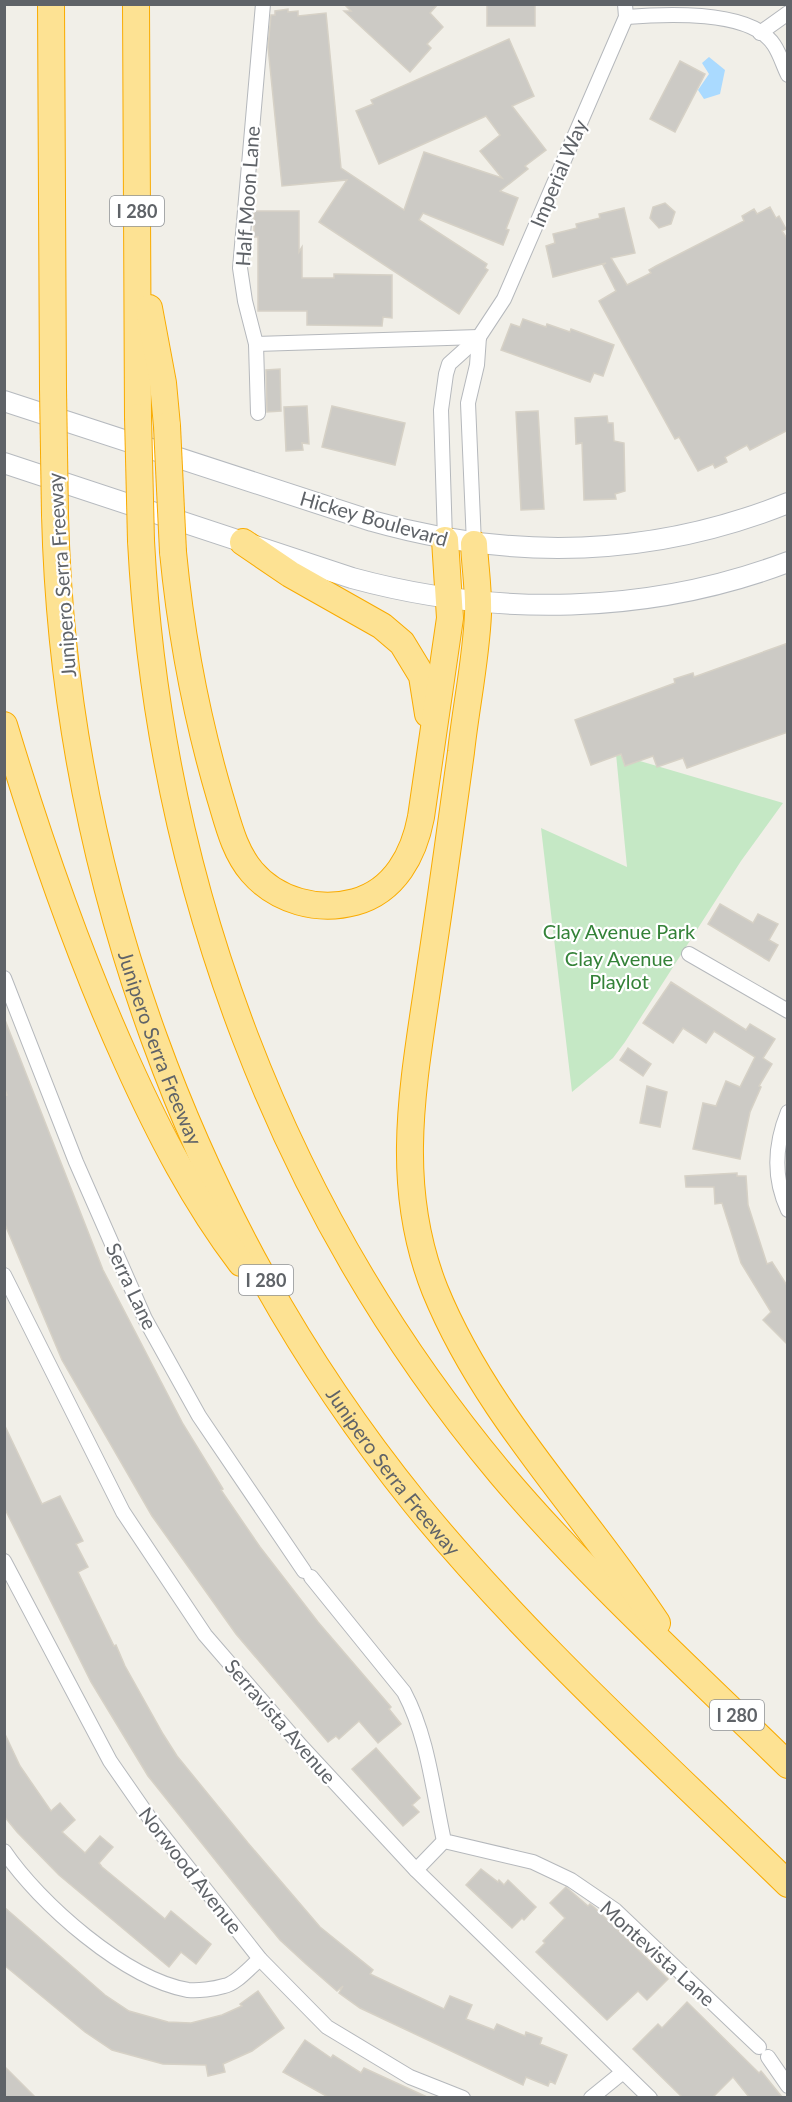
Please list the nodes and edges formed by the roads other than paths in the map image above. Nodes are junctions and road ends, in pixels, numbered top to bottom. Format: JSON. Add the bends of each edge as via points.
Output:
{"nodes":[{"id":1,"x":51,"y":4,"type":"edge"},
{"id":2,"x":136,"y":4,"type":"edge"},
{"id":3,"x":263,"y":4,"type":"edge"},
{"id":4,"x":626,"y":11,"type":"edge"},
{"id":5,"x":788,"y":13,"type":"edge"},
{"id":6,"x":760,"y":33,"type":"junction"},
{"id":7,"x":788,"y":75,"type":"edge"},
{"id":8,"x":137,"y":253,"type":"junction"},
{"id":9,"x":479,"y":337,"type":"junction"},
{"id":10,"x":255,"y":344,"type":"junction"},
{"id":11,"x":4,"y":401,"type":"edge"},
{"id":12,"x":258,"y":412,"type":"dead end"},
{"id":13,"x":4,"y":463,"type":"edge"},
{"id":14,"x":788,"y":503,"type":"edge"},
{"id":15,"x":445,"y":540,"type":"junction"},
{"id":16,"x":243,"y":542,"type":"junction"},
{"id":17,"x":474,"y":544,"type":"junction"},
{"id":18,"x":788,"y":562,"type":"edge"},
{"id":19,"x":450,"y":597,"type":"junction"},
{"id":20,"x":478,"y":601,"type":"junction"},
{"id":21,"x":4,"y":725,"type":"edge"},
{"id":22,"x":429,"y":751,"type":"junction"},
{"id":23,"x":689,"y":954,"type":"dead end"},
{"id":24,"x":4,"y":978,"type":"edge"},
{"id":25,"x":788,"y":1011,"type":"edge"},
{"id":26,"x":788,"y":1112,"type":"edge"},
{"id":27,"x":788,"y":1210,"type":"edge"},
{"id":28,"x":4,"y":1275,"type":"edge"},
{"id":29,"x":307,"y":1349,"type":"junction"},
{"id":30,"x":4,"y":1561,"type":"edge"},
{"id":31,"x":686,"y":1665,"type":"junction"},
{"id":32,"x":788,"y":1766,"type":"edge"},
{"id":33,"x":444,"y":1840,"type":"junction"},
{"id":34,"x":4,"y":1851,"type":"edge"},
{"id":35,"x":416,"y":1870,"type":"junction"},
{"id":36,"x":788,"y":1884,"type":"edge"},
{"id":37,"x":260,"y":1959,"type":"junction"},
{"id":38,"x":623,"y":2072,"type":"junction"},
{"id":39,"x":788,"y":2086,"type":"edge"},
{"id":40,"x":463,"y":2097,"type":"edge"},
{"id":41,"x":591,"y":2097,"type":"edge"},
{"id":42,"x":650,"y":2097,"type":"edge"}],
"edges":[{"from":1,"to":29,"type":"highway","name":"Junipero Serra Freeway","number":"I 280","bridge":true,"via":[[53,389],[59,605],[72,718],[93,831],[122,940],[170,1081],[250,1252]]},
{"from":2,"to":8,"type":"highway","number":"I 280"},
{"from":3,"to":10,"type":"street","name":"Half Moon Lane","via":[[240,268]]},
{"from":4,"to":6,"type":"street","via":[[713,17]]},
{"from":4,"to":9,"type":"street","name":"Imperial Way","via":[[504,299]]},
{"from":5,"to":6,"type":"street"},
{"from":6,"to":7,"type":"street","via":[[774,44]]},
{"from":8,"to":22,"type":"highway","bridge":true,"via":[[156,342],[167,426],[172,552],[186,656],[209,759],[234,841],[245,863],[262,882],[291,900],[325,906],[358,901],[385,886],[413,848]]},
{"from":8,"to":31,"type":"highway","number":"I 280","bridge":true,"via":[[141,541],[154,692],[182,839],[225,985],[251,1056],[297,1159],[370,1291],[455,1416],[552,1532]]},
{"from":9,"to":10,"type":"street"},
{"from":9,"to":15,"type":"street","name":"Imperial Way","via":[[449,364],[444,385],[441,421]]},
{"from":9,"to":17,"type":"street","name":"Imperial Way","via":[[468,403]]},
{"from":10,"to":12,"type":"street","name":"Half Moon Lane"},
{"from":11,"to":15,"type":"main road","name":"Hickey Boulevard","via":[[354,516]]},
{"from":13,"to":16,"type":"main road"},
{"from":14,"to":17,"type":"main road","name":"Hickey Boulevard","via":[[704,531],[643,542],[560,549]]},
{"from":15,"to":17,"type":"main road","name":"Hickey Boulevard"},
{"from":15,"to":19,"type":"highway"},
{"from":16,"to":19,"type":"main road","via":[[379,585]]},
{"from":16,"to":22,"type":"highway","via":[[290,574],[382,626],[402,643],[416,663],[425,690]]},
{"from":17,"to":20,"type":"highway"},
{"from":18,"to":20,"type":"main road","via":[[703,588],[631,601],[559,606]]},
{"from":19,"to":20,"type":"main road"},
{"from":19,"to":22,"type":"highway"},
{"from":20,"to":31,"type":"highway","via":[[446,866],[411,1097],[409,1167],[417,1232],[446,1315],[486,1385],[549,1479],[637,1592]]},
{"from":21,"to":29,"type":"highway","via":[[58,897],[104,1012],[153,1118],[207,1215]]},
{"from":23,"to":25,"type":"street"},
{"from":24,"to":33,"type":"street","name":"Serra Lane","via":[[76,1162],[145,1319],[199,1416],[307,1574],[404,1692],[413,1709]]},
{"from":26,"to":27,"type":"street","via":[[776,1158],[780,1195]]},
{"from":28,"to":35,"type":"street","name":"Serravista Avenue","via":[[123,1512],[206,1635],[301,1746]]},
{"from":29,"to":36,"type":"highway","name":"Junipero Serra Freeway","number":"I 280","via":[[392,1473],[476,1574]]},
{"from":30,"to":37,"type":"street","name":"Norwood Avenue","via":[[110,1761],[153,1823]]},
{"from":31,"to":32,"type":"highway","number":"I 280"},
{"from":33,"to":35,"type":"street"},
{"from":33,"to":39,"type":"street","name":"Montevista Lane","via":[[533,1862],[571,1880],[615,1910],[764,2052]]},
{"from":34,"to":37,"type":"street","via":[[53,1908],[110,1954],[154,1980],[189,1990],[227,1986]]},
{"from":35,"to":38,"type":"street","name":"Serravista Avenue"},
{"from":37,"to":40,"type":"street","name":"Norwood Avenue","via":[[327,2027],[410,2077]]},
{"from":38,"to":41,"type":"street"},
{"from":38,"to":42,"type":"street","name":"Serravista Avenue"}]}
